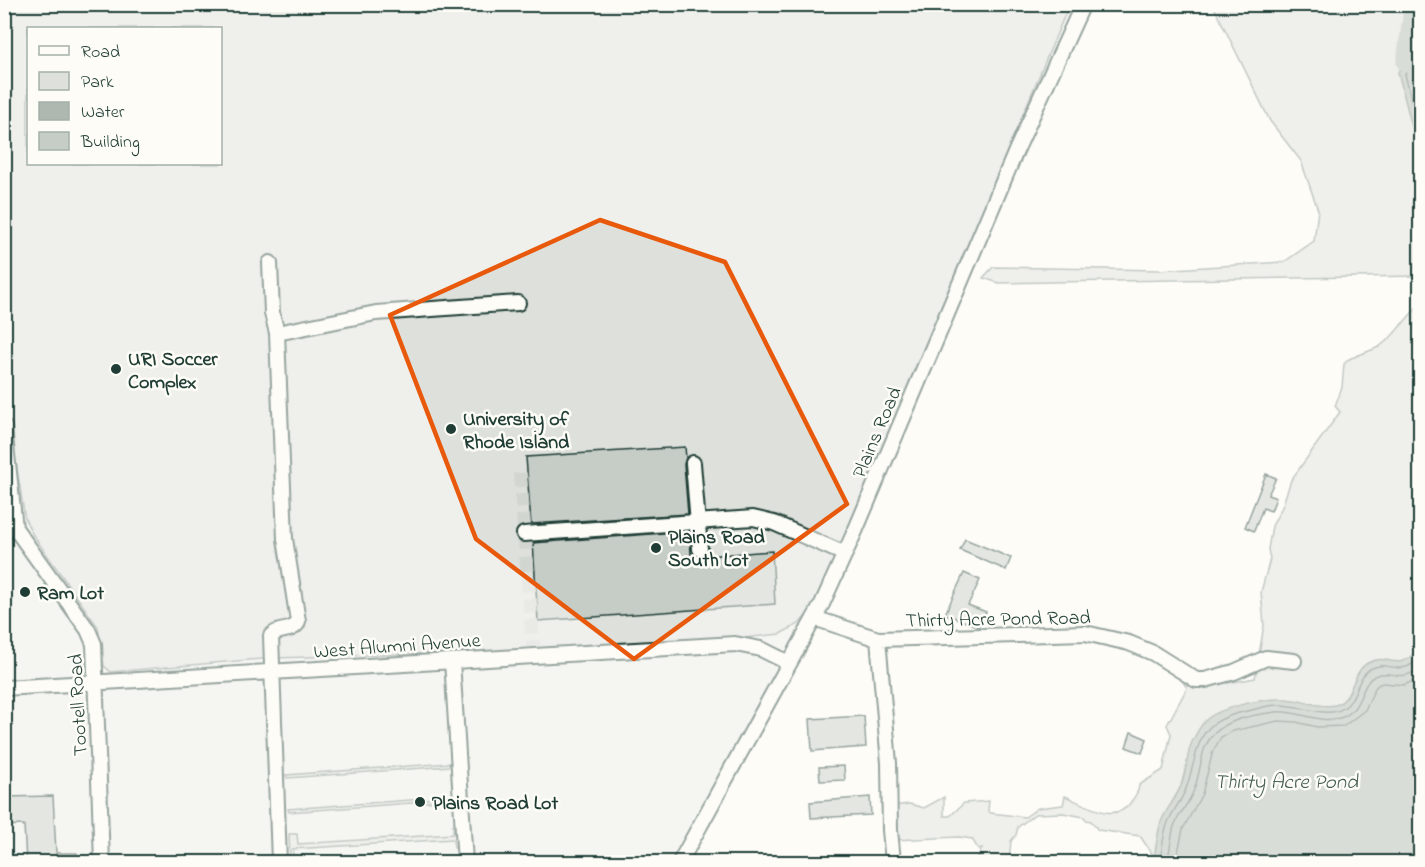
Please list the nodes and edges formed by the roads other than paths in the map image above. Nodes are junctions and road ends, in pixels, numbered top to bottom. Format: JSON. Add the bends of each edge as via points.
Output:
{"nodes":[{"id":1,"x":1083,"y":4,"type":"edge"},
{"id":2,"x":270,"y":262,"type":"dead end"},
{"id":3,"x":518,"y":303,"type":"dead end"},
{"id":4,"x":277,"y":333,"type":"junction"},
{"id":5,"x":4,"y":427,"type":"edge"},
{"id":6,"x":693,"y":463,"type":"dead end"},
{"id":7,"x":698,"y":522,"type":"junction"},
{"id":8,"x":10,"y":533,"type":"edge"},
{"id":9,"x":524,"y":534,"type":"dead end"},
{"id":10,"x":700,"y":549,"type":"dead end"},
{"id":11,"x":845,"y":554,"type":"junction"},
{"id":12,"x":814,"y":618,"type":"junction"},
{"id":13,"x":878,"y":639,"type":"junction"},
{"id":14,"x":452,"y":661,"type":"junction"},
{"id":15,"x":1294,"y":661,"type":"dead end"},
{"id":16,"x":789,"y":663,"type":"junction"},
{"id":17,"x":271,"y":672,"type":"junction"},
{"id":18,"x":96,"y":684,"type":"junction"},
{"id":19,"x":4,"y":688,"type":"edge"},
{"id":20,"x":102,"y":862,"type":"edge"},
{"id":21,"x":279,"y":862,"type":"edge"},
{"id":22,"x":465,"y":862,"type":"edge"},
{"id":23,"x":680,"y":862,"type":"edge"},
{"id":24,"x":893,"y":862,"type":"edge"}],
"edges":[{"from":1,"to":11,"type":"street","name":"Plains Road","via":[[1016,151]]},
{"from":2,"to":4,"type":"street","via":[[272,313]]},
{"from":3,"to":4,"type":"street","via":[[376,313]]},
{"from":4,"to":17,"type":"street","via":[[285,539],[297,621],[295,627],[278,630],[271,636]]},
{"from":5,"to":8,"type":"street","name":"Tootell Road"},
{"from":6,"to":7,"type":"street"},
{"from":7,"to":9,"type":"street"},
{"from":7,"to":10,"type":"street"},
{"from":7,"to":11,"type":"street","via":[[753,518]]},
{"from":8,"to":18,"type":"street","name":"Tootell Road","via":[[88,630],[94,644]]},
{"from":11,"to":12,"type":"street","name":"Plains Road"},
{"from":12,"to":13,"type":"street","name":"Thirty Acre Pond Road"},
{"from":12,"to":16,"type":"street","name":"Plains Road"},
{"from":13,"to":15,"type":"street","name":"Thirty Acre Pond Road","via":[[1084,633],[1153,653],[1196,680],[1234,672],[1266,658]]},
{"from":13,"to":24,"type":"street","name":"Thirty Acre Pond Road"},
{"from":14,"to":16,"type":"street","name":"West Alumni Avenue","via":[[735,644]]},
{"from":14,"to":17,"type":"street","name":"West Alumni Avenue"},
{"from":14,"to":22,"type":"street"},
{"from":16,"to":23,"type":"street","name":"Plains Road"},
{"from":17,"to":18,"type":"street","name":"West Alumni Avenue"},
{"from":17,"to":21,"type":"street"},
{"from":18,"to":19,"type":"street","name":"West Alumni Avenue"},
{"from":18,"to":20,"type":"street","name":"Tootell Road"}]}
